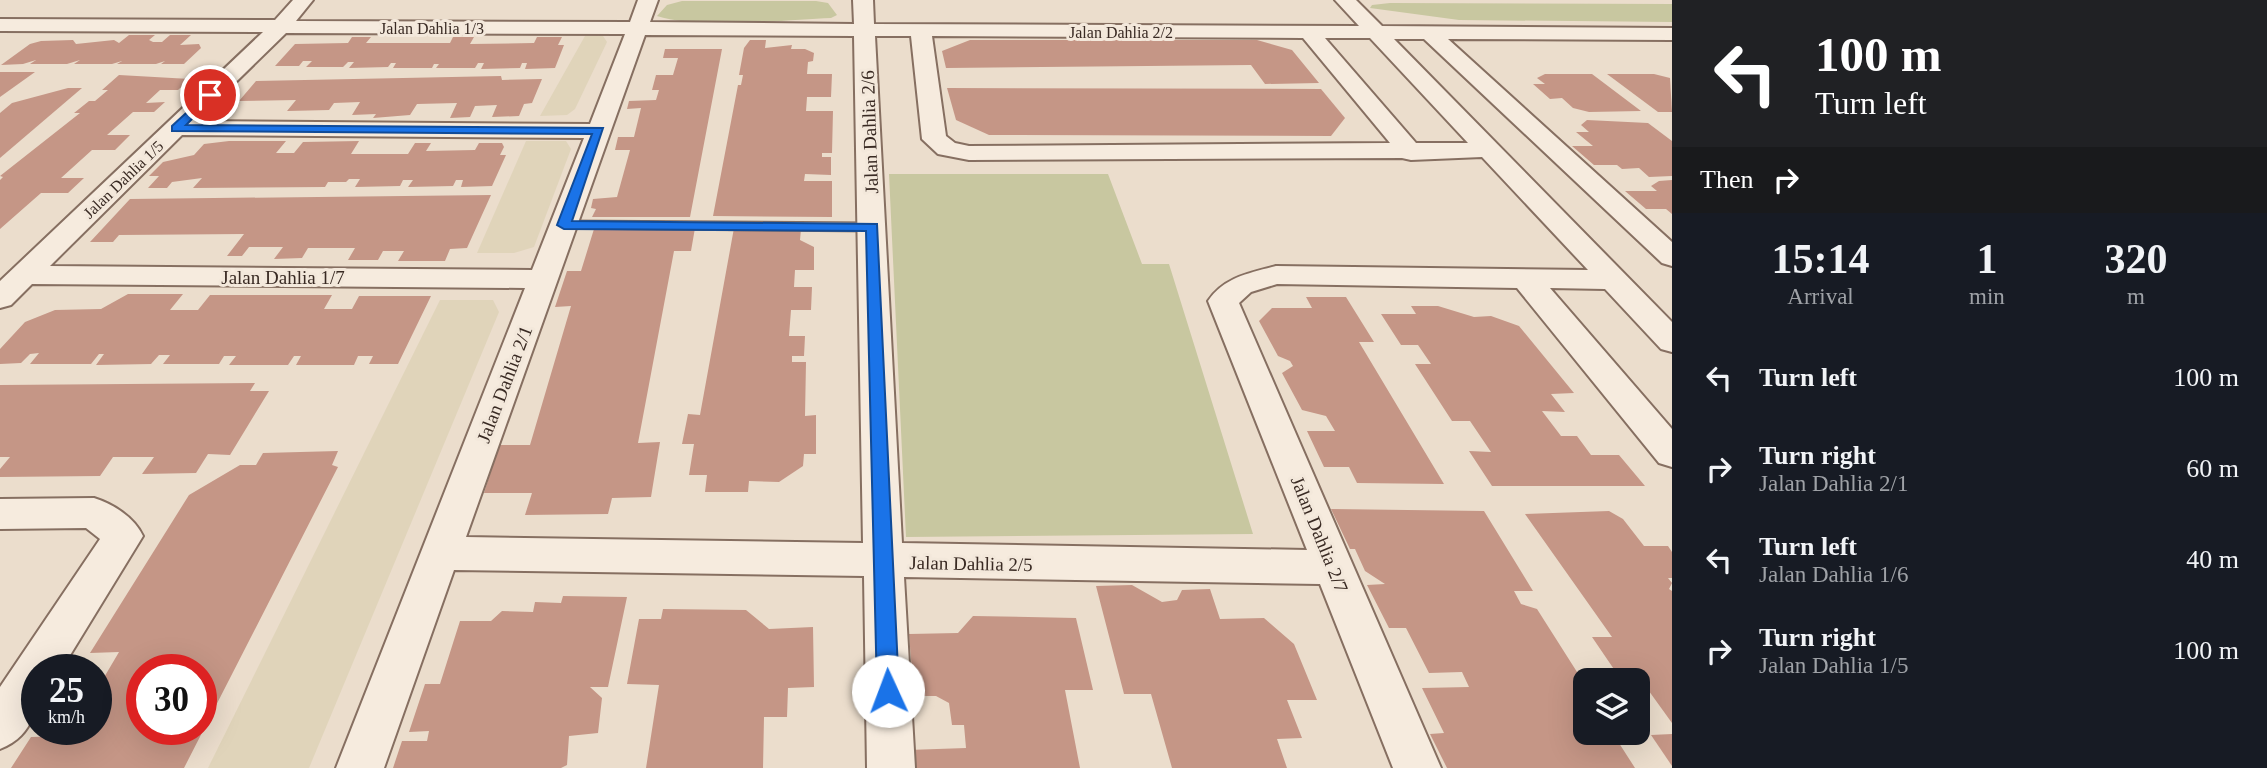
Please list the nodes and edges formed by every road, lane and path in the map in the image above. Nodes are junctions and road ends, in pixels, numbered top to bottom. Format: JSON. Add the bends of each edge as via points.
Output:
{"nodes":[{"id":1,"x":303,"y":0,"type":"edge"},
{"id":2,"x":1345,"y":0,"type":"edge"},
{"id":3,"x":643,"y":15,"type":"edge"},
{"id":4,"x":864,"y":15,"type":"edge"},
{"id":5,"x":0,"y":25,"type":"edge"},
{"id":6,"x":280,"y":27,"type":"junction"},
{"id":7,"x":921,"y":30,"type":"junction"},
{"id":8,"x":1310,"y":33,"type":"junction"},
{"id":9,"x":1376,"y":33,"type":"junction"},
{"id":10,"x":1431,"y":34,"type":"junction"},
{"id":11,"x":1671,"y":35,"type":"edge"},
{"id":12,"x":176,"y":128,"type":"junction"},
{"id":13,"x":599,"y":131,"type":"junction"},
{"id":14,"x":1489,"y":150,"type":"junction"},
{"id":15,"x":1411,"y":153,"type":"junction"},
{"id":16,"x":564,"y":225,"type":"junction"},
{"id":17,"x":872,"y":227,"type":"junction"},
{"id":18,"x":1672,"y":257,"type":"edge"},
{"id":19,"x":544,"y":279,"type":"junction"},
{"id":20,"x":1526,"y":279,"type":"junction"},
{"id":21,"x":1614,"y":280,"type":"junction"},
{"id":22,"x":8,"y":289,"type":"edge"},
{"id":23,"x":1672,"y":341,"type":"edge"},
{"id":24,"x":1672,"y":453,"type":"edge"},
{"id":25,"x":0,"y":514,"type":"edge"},
{"id":26,"x":441,"y":553,"type":"junction"},
{"id":27,"x":884,"y":561,"type":"junction"},
{"id":28,"x":1334,"y":567,"type":"junction"},
{"id":29,"x":0,"y":727,"type":"edge"},
{"id":30,"x":360,"y":768,"type":"edge"},
{"id":31,"x":891,"y":768,"type":"edge"},
{"id":32,"x":1417,"y":768,"type":"edge"}],
"edges":[{"from":1,"to":6,"type":"street","name":"Jalan Dahlia 1/5"},
{"from":2,"to":9,"type":"street"},
{"from":3,"to":4,"type":"street","name":"Jalan Dahlia 1/3"},
{"from":3,"to":6,"type":"street","name":"Jalan Dahlia 1/3"},
{"from":3,"to":13,"type":"street","name":"Jalan Dahlia 2/1"},
{"from":4,"to":7,"type":"street","name":"Jalan Dahlia 2/2"},
{"from":4,"to":17,"type":"street","name":"Jalan Dahlia 2/6"},
{"from":5,"to":6,"type":"street","name":"Jalan Dahlia 1/3"},
{"from":6,"to":12,"type":"street","name":"Jalan Dahlia 1/5"},
{"from":7,"to":8,"type":"street","name":"Jalan Dahlia 2/2"},
{"from":7,"to":15,"type":"street","via":[[934,139],[947,149],[969,153]]},
{"from":8,"to":9,"type":"street","name":"Jalan Dahlia 2/2"},
{"from":8,"to":15,"type":"street"},
{"from":9,"to":10,"type":"street","name":"Jalan Dahlia 2/2"},
{"from":9,"to":14,"type":"street"},
{"from":10,"to":11,"type":"street","name":"Jalan Dahlia 2/2"},
{"from":10,"to":18,"type":"street"},
{"from":12,"to":13,"type":"street"},
{"from":12,"to":22,"type":"street","name":"Jalan Dahlia 1/5"},
{"from":13,"to":16,"type":"street","name":"Jalan Dahlia 2/1"},
{"from":14,"to":15,"type":"street"},
{"from":14,"to":21,"type":"street"},
{"from":16,"to":17,"type":"lane"},
{"from":16,"to":19,"type":"street","name":"Jalan Dahlia 2/1"},
{"from":17,"to":27,"type":"street","name":"Jalan Dahlia 2/6"},
{"from":19,"to":22,"type":"street","name":"Jalan Dahlia 1/7"},
{"from":19,"to":26,"type":"street","name":"Jalan Dahlia 2/1"},
{"from":20,"to":21,"type":"street"},
{"from":20,"to":24,"type":"street"},
{"from":20,"to":28,"type":"street","name":"Jalan Dahlia 2/7","via":[[1276,275],[1241,285],[1223,301]]},
{"from":21,"to":23,"type":"street"},
{"from":25,"to":29,"type":"street","via":[[94,513],[124,536]]},
{"from":26,"to":27,"type":"street","name":"Jalan Dahlia 2/5"},
{"from":26,"to":30,"type":"street","name":"Jalan Dahlia 2/1"},
{"from":27,"to":28,"type":"street","name":"Jalan Dahlia 2/5"},
{"from":27,"to":31,"type":"street","name":"Jalan Dahlia 2/6"},
{"from":28,"to":32,"type":"street","name":"Jalan Dahlia 2/7"}]}
